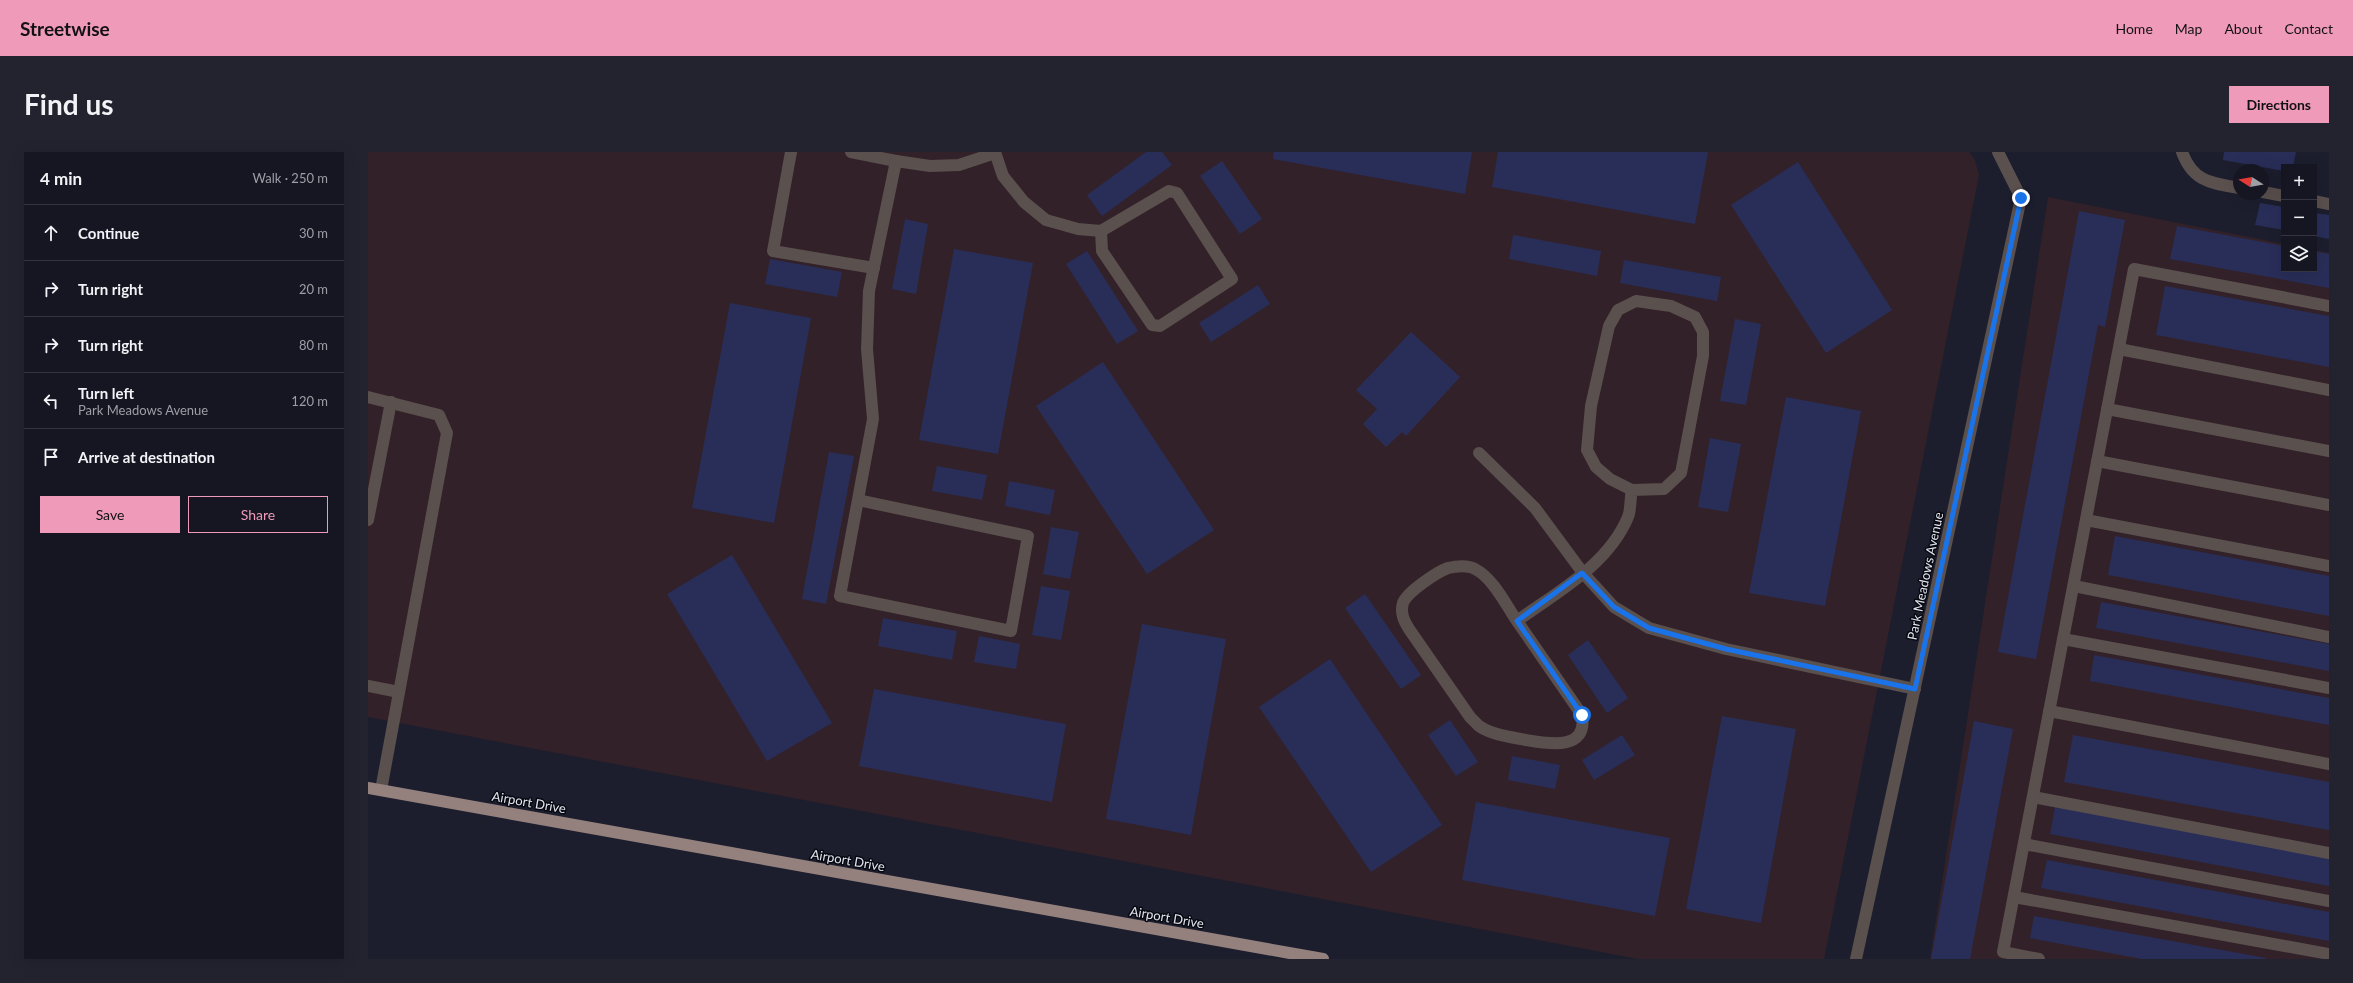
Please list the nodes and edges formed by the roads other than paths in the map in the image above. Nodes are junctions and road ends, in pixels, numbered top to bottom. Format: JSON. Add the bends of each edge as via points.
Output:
{"nodes":[{"id":1,"x":790,"y":152,"type":"edge"},
{"id":2,"x":851,"y":152,"type":"edge"},
{"id":3,"x":995,"y":152,"type":"edge"},
{"id":4,"x":2182,"y":152,"type":"edge"},
{"id":5,"x":2001,"y":153,"type":"edge"},
{"id":6,"x":896,"y":161,"type":"junction"},
{"id":7,"x":2233,"y":187,"type":"edge"},
{"id":8,"x":2269,"y":193,"type":"edge"},
{"id":9,"x":2281,"y":195,"type":"edge"},
{"id":10,"x":2317,"y":202,"type":"edge"},
{"id":11,"x":2329,"y":204,"type":"edge"},
{"id":12,"x":1101,"y":231,"type":"junction"},
{"id":13,"x":874,"y":268,"type":"junction"},
{"id":14,"x":2329,"y":306,"type":"edge"},
{"id":15,"x":2119,"y":349,"type":"junction"},
{"id":16,"x":2329,"y":390,"type":"edge"},
{"id":17,"x":368,"y":397,"type":"edge"},
{"id":18,"x":391,"y":402,"type":"junction"},
{"id":19,"x":2108,"y":409,"type":"junction"},
{"id":20,"x":2329,"y":451,"type":"edge"},
{"id":21,"x":1479,"y":454,"type":"dead end"},
{"id":22,"x":374,"y":460,"type":"edge"},
{"id":23,"x":2097,"y":461,"type":"junction"},
{"id":24,"x":1632,"y":490,"type":"junction"},
{"id":25,"x":858,"y":500,"type":"junction"},
{"id":26,"x":2329,"y":505,"type":"edge"},
{"id":27,"x":368,"y":520,"type":"edge"},
{"id":28,"x":2086,"y":520,"type":"junction"},
{"id":29,"x":2329,"y":566,"type":"edge"},
{"id":30,"x":1582,"y":573,"type":"junction"},
{"id":31,"x":2074,"y":586,"type":"junction"},
{"id":32,"x":1517,"y":621,"type":"junction"},
{"id":33,"x":2329,"y":637,"type":"edge"},
{"id":34,"x":2063,"y":639,"type":"junction"},
{"id":35,"x":368,"y":686,"type":"edge"},
{"id":36,"x":2329,"y":688,"type":"edge"},
{"id":37,"x":1915,"y":689,"type":"junction"},
{"id":38,"x":399,"y":692,"type":"junction"},
{"id":39,"x":2049,"y":711,"type":"junction"},
{"id":40,"x":2329,"y":764,"type":"edge"},
{"id":41,"x":368,"y":788,"type":"edge"},
{"id":42,"x":381,"y":790,"type":"junction"},
{"id":43,"x":2033,"y":797,"type":"junction"},
{"id":44,"x":2024,"y":844,"type":"junction"},
{"id":45,"x":2329,"y":853,"type":"edge"},
{"id":46,"x":2014,"y":897,"type":"junction"},
{"id":47,"x":2329,"y":901,"type":"edge"},
{"id":48,"x":2329,"y":954,"type":"edge"},
{"id":49,"x":1323,"y":959,"type":"edge"},
{"id":50,"x":1856,"y":959,"type":"edge"},
{"id":51,"x":2039,"y":959,"type":"edge"}],
"edges":[{"from":1,"to":13,"type":"street","via":[[773,251]]},
{"from":2,"to":6,"type":"street"},
{"from":3,"to":6,"type":"street","via":[[959,165],[930,166]]},
{"from":3,"to":12,"type":"street","via":[[1003,176],[1024,202],[1046,220],[1078,229]]},
{"from":4,"to":7,"type":"street","via":[[2187,165],[2197,176],[2212,183]]},
{"from":5,"to":37,"type":"street","name":"Park Meadows Avenue","via":[[2021,198]]},
{"from":6,"to":13,"type":"street"},
{"from":8,"to":9,"type":"street"},
{"from":10,"to":11,"type":"street"},
{"from":12,"to":12,"type":"street","via":[[1169,191],[1178,194],[1232,279],[1160,326],[1152,325],[1102,251]]},
{"from":13,"to":25,"type":"street","via":[[869,291],[867,349],[873,419]]},
{"from":14,"to":15,"type":"street","via":[[2134,269]]},
{"from":15,"to":16,"type":"street"},
{"from":15,"to":19,"type":"street"},
{"from":17,"to":18,"type":"street"},
{"from":18,"to":22,"type":"street"},
{"from":18,"to":38,"type":"street","via":[[439,415],[447,433]]},
{"from":19,"to":20,"type":"street"},
{"from":19,"to":23,"type":"street"},
{"from":21,"to":30,"type":"street","via":[[1535,508]]},
{"from":22,"to":27,"type":"street"},
{"from":23,"to":26,"type":"street"},
{"from":23,"to":28,"type":"street"},
{"from":24,"to":24,"type":"street","via":[[1610,479],[1596,467],[1588,450],[1590,406],[1609,326],[1618,310],[1636,301],[1671,306],[1695,317],[1703,332],[1704,356],[1681,473],[1664,490]]},
{"from":24,"to":30,"type":"street","via":[[1628,516],[1610,548]]},
{"from":25,"to":25,"type":"street","via":[[840,596],[1011,631],[1028,536]]},
{"from":28,"to":29,"type":"street"},
{"from":28,"to":31,"type":"street"},
{"from":30,"to":32,"type":"street"},
{"from":30,"to":37,"type":"street","via":[[1614,607],[1649,628],[1726,649]]},
{"from":31,"to":33,"type":"street"},
{"from":31,"to":34,"type":"street"},
{"from":32,"to":32,"type":"street","via":[[1582,715],[1584,723],[1581,732],[1573,740],[1550,744],[1499,734],[1479,726],[1470,717],[1409,629],[1402,617],[1402,611],[1403,603],[1409,594],[1448,568],[1465,566],[1485,576]]},
{"from":34,"to":36,"type":"street"},
{"from":34,"to":39,"type":"street"},
{"from":35,"to":38,"type":"street"},
{"from":37,"to":50,"type":"street","name":"Park Meadows Avenue"},
{"from":38,"to":42,"type":"street"},
{"from":39,"to":40,"type":"street"},
{"from":39,"to":43,"type":"street"},
{"from":41,"to":42,"type":"main road","name":"Airport Drive"},
{"from":42,"to":49,"type":"main road","name":"Airport Drive"},
{"from":43,"to":44,"type":"street"},
{"from":43,"to":45,"type":"street"},
{"from":44,"to":46,"type":"street"},
{"from":44,"to":47,"type":"street"},
{"from":46,"to":48,"type":"street"},
{"from":46,"to":51,"type":"street","via":[[2003,952]]}]}
